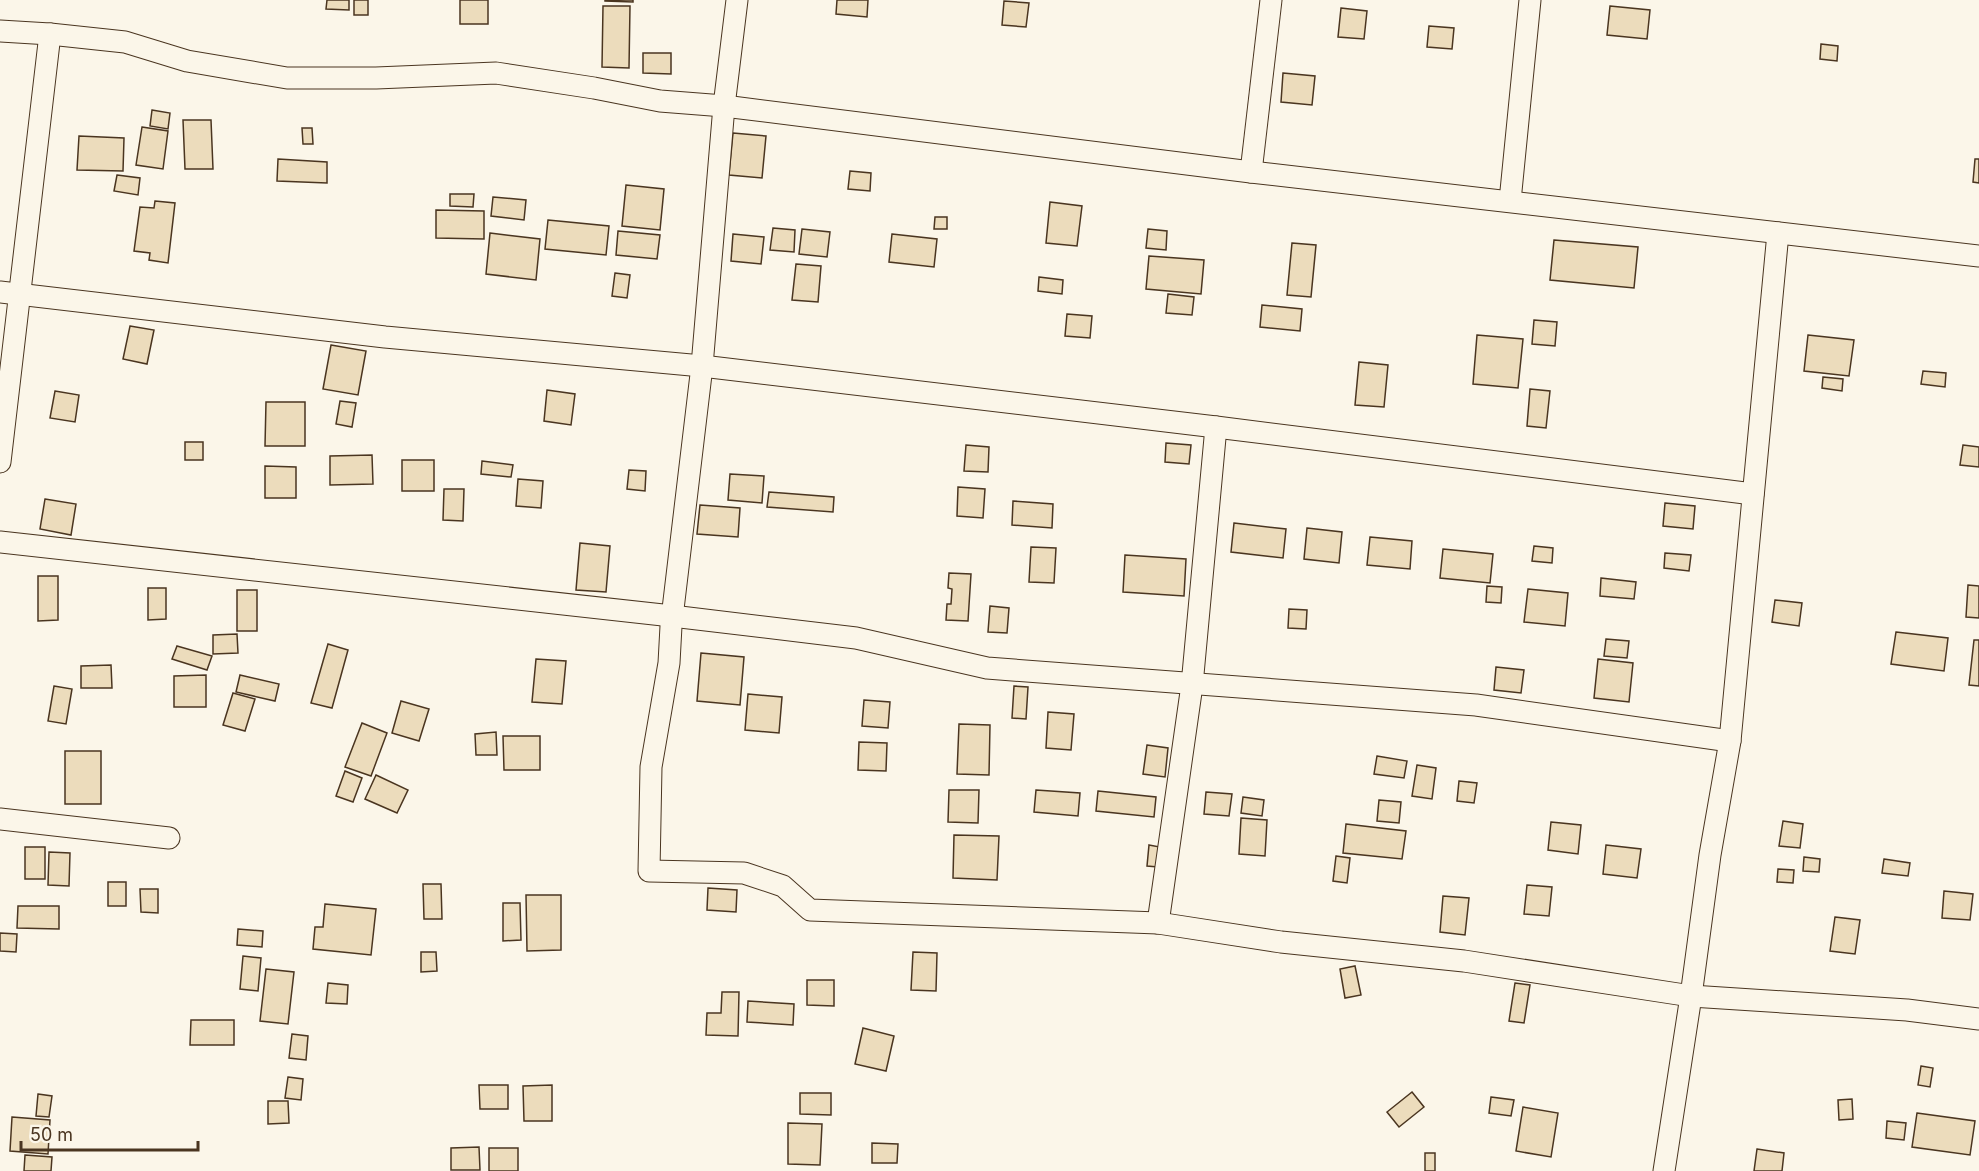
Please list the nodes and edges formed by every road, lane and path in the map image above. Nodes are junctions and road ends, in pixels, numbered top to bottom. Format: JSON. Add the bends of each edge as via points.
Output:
{"nodes":[{"id":1,"x":737,"y":0,"type":"edge"},
{"id":2,"x":1271,"y":0,"type":"edge"},
{"id":3,"x":1530,"y":0,"type":"edge"},
{"id":4,"x":0,"y":32,"type":"edge"},
{"id":5,"x":50,"y":34,"type":"junction"},
{"id":6,"x":724,"y":106,"type":"junction"},
{"id":7,"x":1251,"y":172,"type":"junction"},
{"id":8,"x":1510,"y":201,"type":"junction"},
{"id":9,"x":1778,"y":233,"type":"junction"},
{"id":10,"x":1979,"y":256,"type":"edge"},
{"id":11,"x":10,"y":294,"type":"edge"},
{"id":12,"x":702,"y":366,"type":"junction"},
{"id":13,"x":1216,"y":428,"type":"junction"},
{"id":14,"x":0,"y":462,"type":"edge"},
{"id":15,"x":1753,"y":494,"type":"junction"},
{"id":16,"x":0,"y":542,"type":"edge"},
{"id":17,"x":672,"y":616,"type":"junction"},
{"id":18,"x":1192,"y":685,"type":"junction"},
{"id":19,"x":1730,"y":741,"type":"junction"},
{"id":20,"x":0,"y":819,"type":"edge"},
{"id":21,"x":169,"y":838,"type":"dead end"},
{"id":22,"x":1158,"y":923,"type":"junction"},
{"id":23,"x":1691,"y":996,"type":"junction"},
{"id":24,"x":1979,"y":1019,"type":"edge"},
{"id":25,"x":1664,"y":1171,"type":"edge"}],
"edges":[{"from":1,"to":6,"type":"street"},
{"from":2,"to":7,"type":"street"},
{"from":3,"to":8,"type":"street"},
{"from":4,"to":5,"type":"street"},
{"from":5,"to":6,"type":"street","via":[[124,42],[187,61],[287,78],[496,73],[660,101]]},
{"from":5,"to":11,"type":"street"},
{"from":6,"to":7,"type":"street"},
{"from":6,"to":12,"type":"street"},
{"from":7,"to":8,"type":"street"},
{"from":8,"to":9,"type":"street"},
{"from":9,"to":10,"type":"street"},
{"from":9,"to":15,"type":"street"},
{"from":11,"to":12,"type":"street","via":[[385,337]]},
{"from":11,"to":14,"type":"street"},
{"from":12,"to":13,"type":"street"},
{"from":12,"to":17,"type":"street"},
{"from":13,"to":15,"type":"street"},
{"from":13,"to":18,"type":"street"},
{"from":15,"to":19,"type":"street"},
{"from":16,"to":17,"type":"street"},
{"from":17,"to":18,"type":"street","via":[[856,638],[987,668]]},
{"from":17,"to":22,"type":"street","via":[[669,663],[651,767],[649,871],[744,873],[783,886],[810,910]]},
{"from":18,"to":19,"type":"street","via":[[1476,705]]},
{"from":18,"to":22,"type":"street"},
{"from":19,"to":23,"type":"street"},
{"from":20,"to":21,"type":"street"},
{"from":22,"to":23,"type":"street","via":[[1281,942],[1464,961]]},
{"from":23,"to":24,"type":"street","via":[[1907,1010]]},
{"from":23,"to":25,"type":"street"}]}
